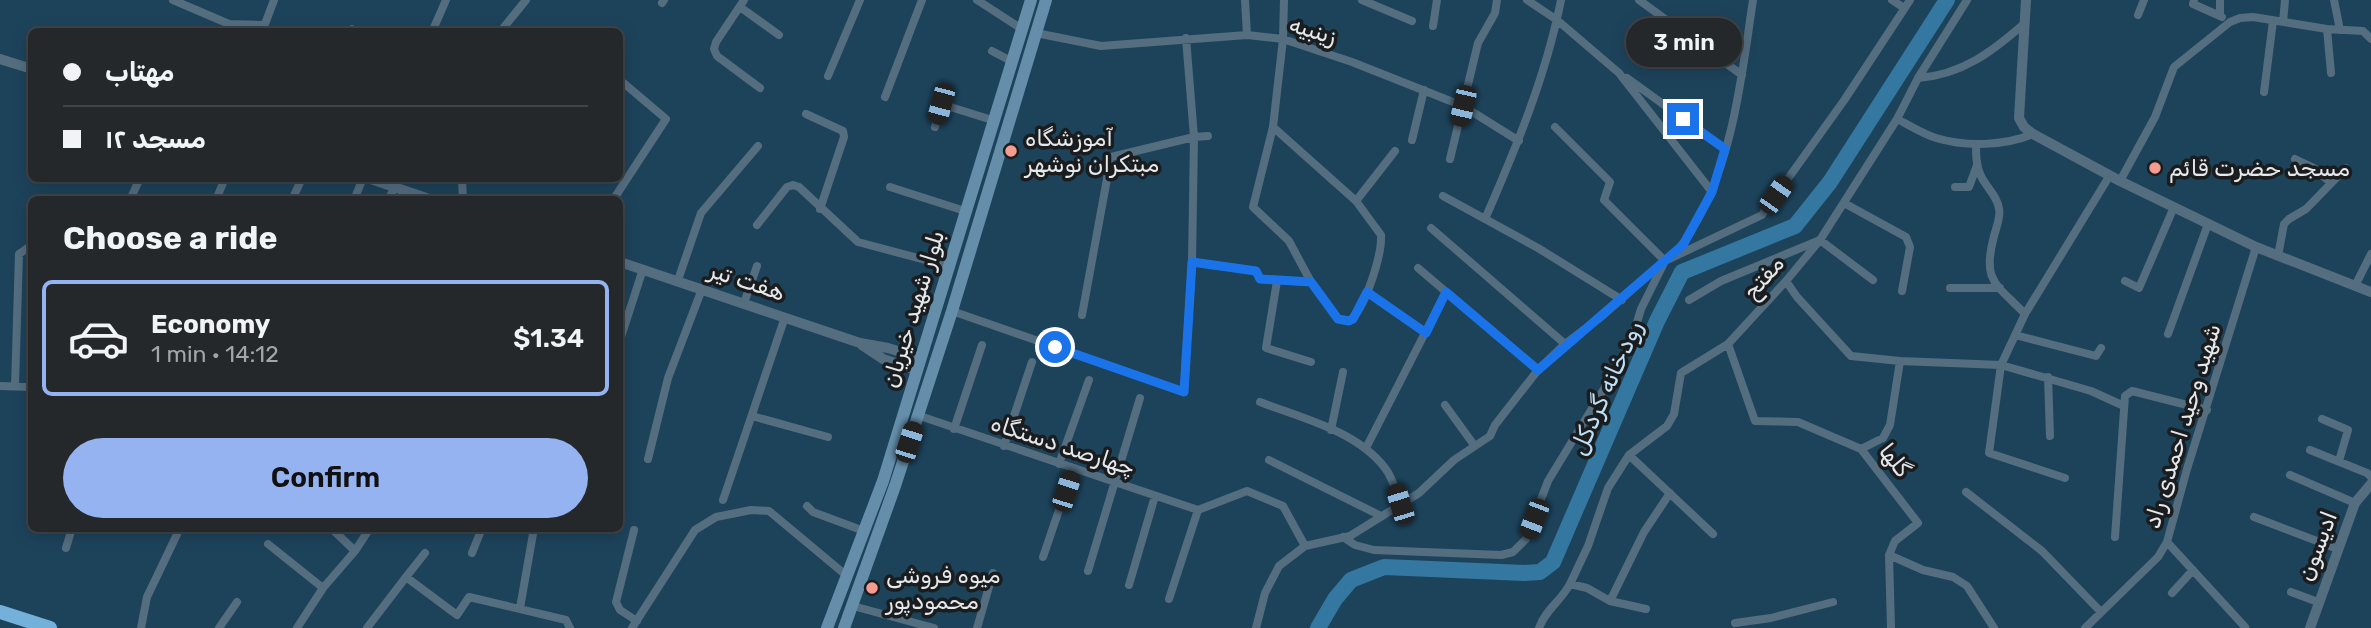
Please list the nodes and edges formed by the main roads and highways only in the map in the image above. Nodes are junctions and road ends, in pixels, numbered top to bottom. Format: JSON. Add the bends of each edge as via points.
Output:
{"nodes":[{"id":1,"x":1031,"y":0,"type":"edge"},
{"id":2,"x":1046,"y":0,"type":"edge"},
{"id":3,"x":1022,"y":29,"type":"junction"},
{"id":4,"x":1036,"y":33,"type":"junction"},
{"id":5,"x":918,"y":364,"type":"junction"},
{"id":6,"x":933,"y":368,"type":"junction"},
{"id":7,"x":0,"y":612,"type":"edge"},
{"id":8,"x":50,"y":628,"type":"edge"},
{"id":9,"x":827,"y":628,"type":"edge"},
{"id":10,"x":844,"y":628,"type":"edge"}],
"edges":[{"from":1,"to":3,"type":"main road","name":"بلوار شهید خیریان"},
{"from":2,"to":4,"type":"main road","name":"بلوار شهید خیریان"},
{"from":3,"to":4,"type":"main road"},
{"from":3,"to":5,"type":"main road","name":"بلوار شهید خیریان"},
{"from":4,"to":6,"type":"main road","name":"بلوار شهید خیریان"},
{"from":5,"to":6,"type":"main road"},
{"from":5,"to":9,"type":"main road","name":"بلوار شهید خیریان","via":[[883,481]]},
{"from":6,"to":10,"type":"main road","name":"بلوار شهید خیریان"},
{"from":7,"to":8,"type":"highway"}]}
